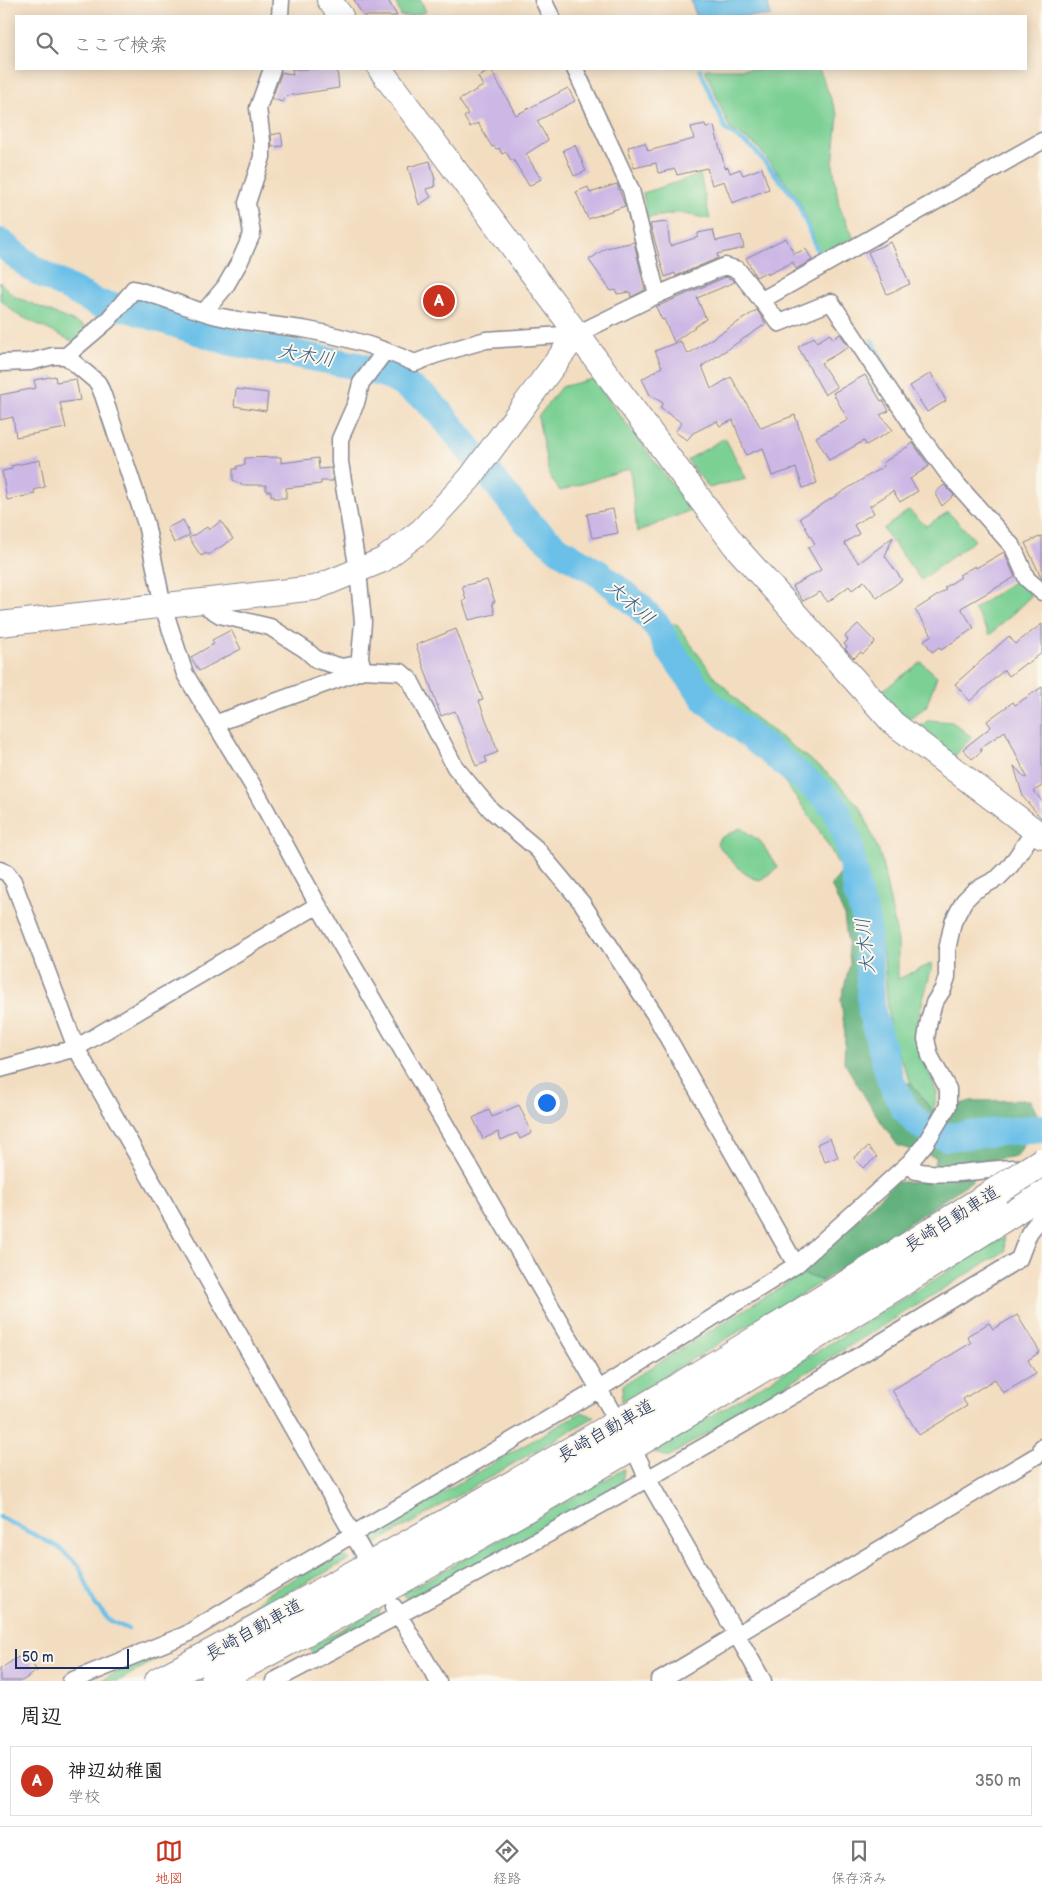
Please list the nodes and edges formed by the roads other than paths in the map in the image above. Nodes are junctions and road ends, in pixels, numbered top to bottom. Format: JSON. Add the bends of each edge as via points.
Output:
{"nodes":[{"id":1,"x":281,"y":0,"type":"edge"},
{"id":2,"x":329,"y":0,"type":"edge"},
{"id":3,"x":543,"y":0,"type":"edge"},
{"id":4,"x":280,"y":15,"type":"edge"},
{"id":5,"x":340,"y":15,"type":"edge"},
{"id":6,"x":550,"y":15,"type":"edge"},
{"id":7,"x":272,"y":70,"type":"edge"},
{"id":8,"x":381,"y":70,"type":"edge"},
{"id":9,"x":575,"y":70,"type":"edge"},
{"id":10,"x":1042,"y":141,"type":"edge"},
{"id":11,"x":657,"y":295,"type":"junction"},
{"id":12,"x":762,"y":300,"type":"junction"},
{"id":13,"x":204,"y":312,"type":"junction"},
{"id":14,"x":577,"y":334,"type":"junction"},
{"id":15,"x":385,"y":352,"type":"junction"},
{"id":16,"x":66,"y":356,"type":"junction"},
{"id":17,"x":0,"y":364,"type":"edge"},
{"id":18,"x":358,"y":572,"type":"junction"},
{"id":19,"x":1042,"y":592,"type":"edge"},
{"id":20,"x":199,"y":602,"type":"junction"},
{"id":21,"x":163,"y":606,"type":"junction"},
{"id":22,"x":0,"y":624,"type":"edge"},
{"id":23,"x":362,"y":667,"type":"junction"},
{"id":24,"x":217,"y":724,"type":"junction"},
{"id":25,"x":1038,"y":833,"type":"edge"},
{"id":26,"x":0,"y":870,"type":"edge"},
{"id":27,"x":318,"y":905,"type":"junction"},
{"id":28,"x":76,"y":1048,"type":"junction"},
{"id":29,"x":0,"y":1069,"type":"edge"},
{"id":30,"x":910,"y":1162,"type":"junction"},
{"id":31,"x":1042,"y":1162,"type":"edge"},
{"id":32,"x":1042,"y":1168,"type":"edge"},
{"id":33,"x":1042,"y":1194,"type":"edge"},
{"id":34,"x":1006,"y":1201,"type":"junction"},
{"id":35,"x":1042,"y":1216,"type":"edge"},
{"id":36,"x":796,"y":1264,"type":"junction"},
{"id":37,"x":599,"y":1389,"type":"junction"},
{"id":38,"x":611,"y":1410,"type":"dead end"},
{"id":39,"x":1042,"y":1451,"type":"edge"},
{"id":40,"x":639,"y":1460,"type":"dead end"},
{"id":41,"x":647,"y":1478,"type":"junction"},
{"id":42,"x":353,"y":1534,"type":"junction"},
{"id":43,"x":363,"y":1552,"type":"dead end"},
{"id":44,"x":397,"y":1611,"type":"junction"},
{"id":45,"x":736,"y":1634,"type":"junction"},
{"id":46,"x":71,"y":1681,"type":"edge"},
{"id":47,"x":159,"y":1681,"type":"edge"},
{"id":48,"x":214,"y":1681,"type":"edge"},
{"id":49,"x":274,"y":1681,"type":"edge"},
{"id":50,"x":438,"y":1681,"type":"edge"},
{"id":51,"x":660,"y":1681,"type":"edge"},
{"id":52,"x":763,"y":1681,"type":"edge"}],
"edges":[{"from":1,"to":4,"type":"street"},
{"from":2,"to":5,"type":"street"},
{"from":3,"to":6,"type":"street"},
{"from":7,"to":13,"type":"street","via":[[258,108],[262,157],[248,204],[252,234],[225,287]]},
{"from":8,"to":14,"type":"street"},
{"from":9,"to":11,"type":"street","via":[[631,190]]},
{"from":10,"to":12,"type":"street"},
{"from":11,"to":12,"type":"street","via":[[725,266],[738,270]]},
{"from":11,"to":14,"type":"street"},
{"from":12,"to":19,"type":"street","via":[[778,323],[831,302],[915,430],[948,474],[1013,547],[1027,579]]},
{"from":13,"to":15,"type":"street","via":[[348,338]]},
{"from":13,"to":16,"type":"street","via":[[161,296],[132,291],[107,322]]},
{"from":14,"to":15,"type":"street","via":[[486,340],[415,363]]},
{"from":14,"to":18,"type":"street","via":[[470,478],[422,530],[383,560]]},
{"from":14,"to":25,"type":"street","via":[[735,546],[893,722]]},
{"from":15,"to":18,"type":"street","via":[[361,383],[340,439],[340,462]]},
{"from":16,"to":17,"type":"street"},
{"from":16,"to":21,"type":"street","via":[[98,382],[146,524]]},
{"from":18,"to":20,"type":"street","via":[[315,588]]},
{"from":18,"to":23,"type":"street","via":[[363,622]]},
{"from":20,"to":21,"type":"street"},
{"from":20,"to":23,"type":"street","via":[[220,615],[270,627],[317,660],[342,667]]},
{"from":21,"to":22,"type":"street"},
{"from":21,"to":24,"type":"street","via":[[185,674]]},
{"from":23,"to":24,"type":"street"},
{"from":23,"to":36,"type":"street","via":[[401,672],[410,680],[455,767],[491,810],[537,849],[582,903],[655,1015]]},
{"from":24,"to":27,"type":"street"},
{"from":25,"to":30,"type":"street","via":[[998,878],[974,891],[964,901],[954,922],[947,950],[947,978],[934,1003],[926,1039],[930,1056],[948,1089],[948,1106]]},
{"from":26,"to":28,"type":"street","via":[[8,873],[13,881]]},
{"from":27,"to":28,"type":"street"},
{"from":27,"to":37,"type":"street"},
{"from":28,"to":29,"type":"street"},
{"from":28,"to":42,"type":"street"},
{"from":30,"to":32,"type":"street","via":[[916,1171],[930,1174],[1013,1167]]},
{"from":30,"to":36,"type":"street"},
{"from":31,"to":34,"type":"highway","name":"長崎自動車道","bridge":true},
{"from":33,"to":34,"type":"highway","name":"長崎自動車道"},
{"from":34,"to":47,"type":"highway","name":"長崎自動車道","via":[[817,1304],[400,1550]]},
{"from":34,"to":48,"type":"highway","name":"長崎自動車道","via":[[831,1326],[416,1571]]},
{"from":35,"to":41,"type":"street","via":[[1029,1233],[1018,1259],[808,1386]]},
{"from":36,"to":37,"type":"street"},
{"from":37,"to":38,"type":"street"},
{"from":37,"to":42,"type":"street"},
{"from":39,"to":45,"type":"street"},
{"from":40,"to":41,"type":"street"},
{"from":41,"to":44,"type":"street"},
{"from":41,"to":45,"type":"street"},
{"from":42,"to":43,"type":"street"},
{"from":42,"to":46,"type":"street","via":[[185,1635]]},
{"from":44,"to":49,"type":"street"},
{"from":44,"to":50,"type":"street"},
{"from":45,"to":51,"type":"street"},
{"from":45,"to":52,"type":"street"}]}
